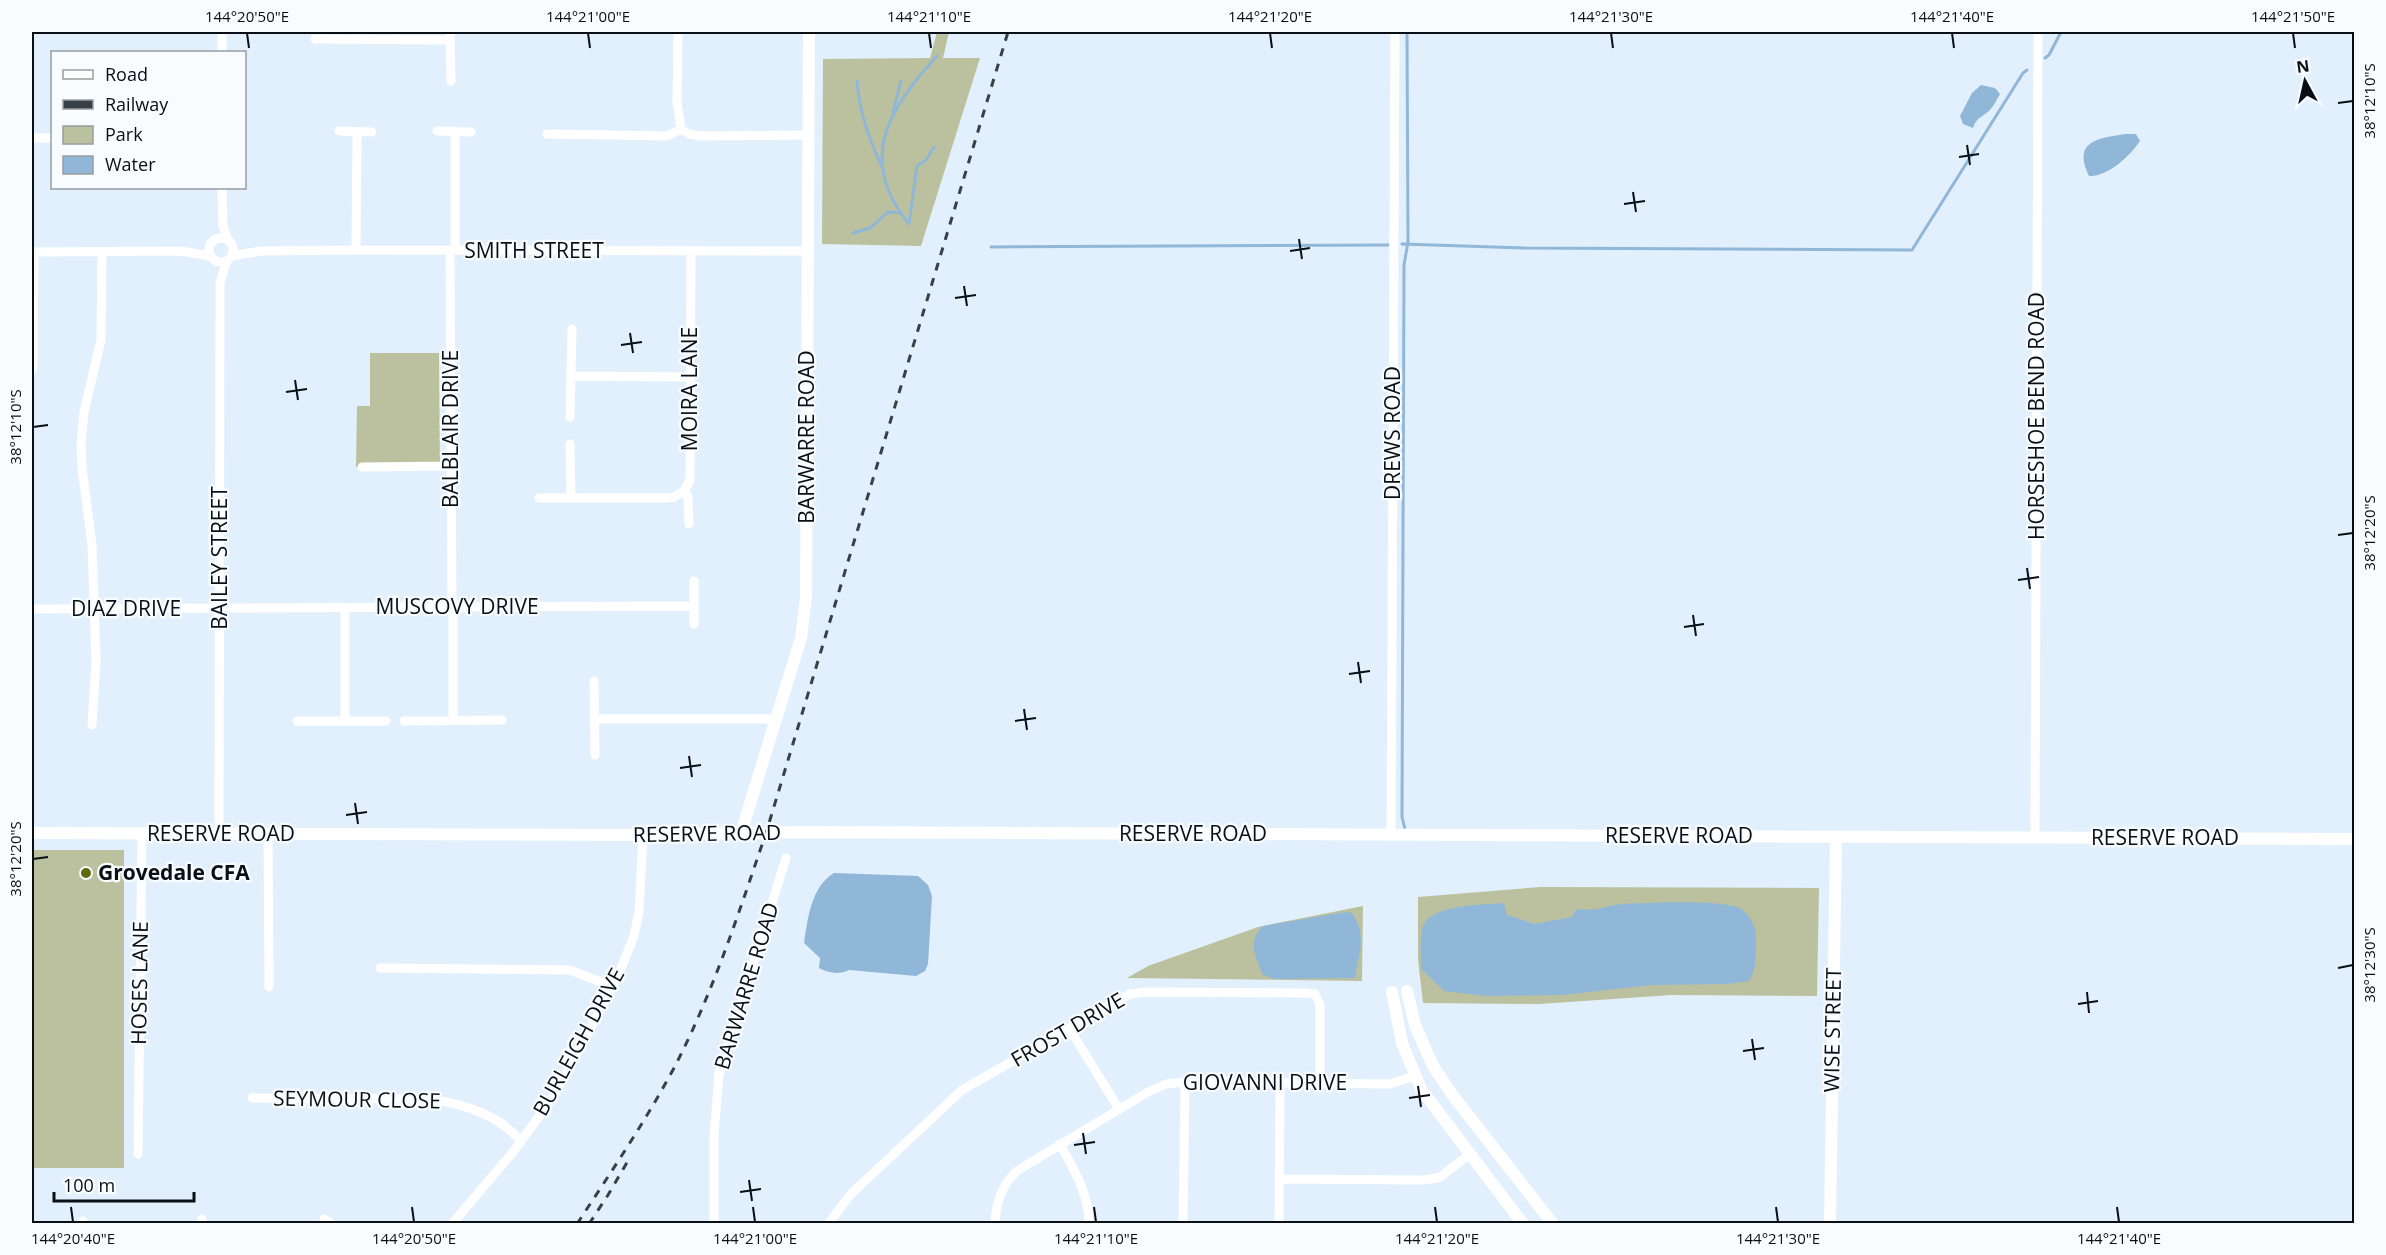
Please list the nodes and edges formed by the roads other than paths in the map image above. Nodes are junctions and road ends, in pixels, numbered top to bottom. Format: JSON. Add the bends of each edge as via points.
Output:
{"nodes":[{"id":1,"x":222,"y":32,"type":"edge"},
{"id":2,"x":678,"y":32,"type":"edge"},
{"id":3,"x":809,"y":32,"type":"edge"},
{"id":4,"x":1395,"y":32,"type":"edge"},
{"id":5,"x":2038,"y":32,"type":"edge"},
{"id":6,"x":450,"y":36,"type":"edge"},
{"id":7,"x":315,"y":39,"type":"dead end"},
{"id":8,"x":222,"y":51,"type":"edge"},
{"id":9,"x":451,"y":81,"type":"dead end"},
{"id":10,"x":681,"y":129,"type":"junction"},
{"id":11,"x":339,"y":131,"type":"dead end"},
{"id":12,"x":436,"y":131,"type":"dead end"},
{"id":13,"x":455,"y":131,"type":"junction"},
{"id":14,"x":357,"y":132,"type":"junction"},
{"id":15,"x":372,"y":132,"type":"dead end"},
{"id":16,"x":471,"y":132,"type":"dead end"},
{"id":17,"x":547,"y":134,"type":"dead end"},
{"id":18,"x":808,"y":135,"type":"junction"},
{"id":19,"x":32,"y":138,"type":"edge"},
{"id":20,"x":51,"y":138,"type":"edge"},
{"id":21,"x":222,"y":189,"type":"edge"},
{"id":22,"x":222,"y":213,"type":"junction"},
{"id":23,"x":214,"y":241,"type":"junction"},
{"id":24,"x":229,"y":242,"type":"junction"},
{"id":25,"x":356,"y":250,"type":"junction"},
{"id":26,"x":452,"y":250,"type":"junction"},
{"id":27,"x":180,"y":251,"type":"junction"},
{"id":28,"x":261,"y":251,"type":"junction"},
{"id":29,"x":691,"y":251,"type":"junction"},
{"id":30,"x":808,"y":251,"type":"junction"},
{"id":31,"x":33,"y":252,"type":"edge"},
{"id":32,"x":102,"y":252,"type":"junction"},
{"id":33,"x":213,"y":258,"type":"junction"},
{"id":34,"x":229,"y":258,"type":"junction"},
{"id":35,"x":220,"y":283,"type":"junction"},
{"id":36,"x":572,"y":329,"type":"dead end"},
{"id":37,"x":32,"y":370,"type":"edge"},
{"id":38,"x":571,"y":376,"type":"junction"},
{"id":39,"x":690,"y":377,"type":"junction"},
{"id":40,"x":570,"y":417,"type":"dead end"},
{"id":41,"x":570,"y":444,"type":"dead end"},
{"id":42,"x":451,"y":466,"type":"junction"},
{"id":43,"x":362,"y":467,"type":"dead end"},
{"id":44,"x":684,"y":491,"type":"junction"},
{"id":45,"x":539,"y":498,"type":"dead end"},
{"id":46,"x":571,"y":498,"type":"junction"},
{"id":47,"x":689,"y":524,"type":"dead end"},
{"id":48,"x":694,"y":581,"type":"dead end"},
{"id":49,"x":693,"y":606,"type":"junction"},
{"id":50,"x":452,"y":607,"type":"junction"},
{"id":51,"x":345,"y":608,"type":"junction"},
{"id":52,"x":32,"y":609,"type":"edge"},
{"id":53,"x":220,"y":609,"type":"junction"},
{"id":54,"x":93,"y":610,"type":"junction"},
{"id":55,"x":694,"y":624,"type":"dead end"},
{"id":56,"x":594,"y":681,"type":"dead end"},
{"id":57,"x":595,"y":719,"type":"junction"},
{"id":58,"x":776,"y":719,"type":"junction"},
{"id":59,"x":453,"y":720,"type":"junction"},
{"id":60,"x":502,"y":720,"type":"dead end"},
{"id":61,"x":297,"y":721,"type":"dead end"},
{"id":62,"x":345,"y":721,"type":"junction"},
{"id":63,"x":386,"y":721,"type":"dead end"},
{"id":64,"x":404,"y":721,"type":"dead end"},
{"id":65,"x":92,"y":725,"type":"dead end"},
{"id":66,"x":595,"y":755,"type":"dead end"},
{"id":67,"x":32,"y":833,"type":"edge"},
{"id":68,"x":741,"y":833,"type":"junction"},
{"id":69,"x":142,"y":834,"type":"junction"},
{"id":70,"x":219,"y":834,"type":"junction"},
{"id":71,"x":268,"y":834,"type":"junction"},
{"id":72,"x":1391,"y":834,"type":"junction"},
{"id":73,"x":644,"y":835,"type":"junction"},
{"id":74,"x":1836,"y":837,"type":"junction"},
{"id":75,"x":2035,"y":837,"type":"junction"},
{"id":76,"x":2355,"y":839,"type":"edge"},
{"id":77,"x":786,"y":858,"type":"dead end"},
{"id":78,"x":380,"y":968,"type":"dead end"},
{"id":79,"x":269,"y":987,"type":"dead end"},
{"id":80,"x":613,"y":987,"type":"junction"},
{"id":81,"x":1407,"y":991,"type":"dead end"},
{"id":82,"x":1392,"y":992,"type":"dead end"},
{"id":83,"x":1069,"y":1028,"type":"junction"},
{"id":84,"x":1433,"y":1066,"type":"junction"},
{"id":85,"x":1414,"y":1076,"type":"junction"},
{"id":86,"x":1185,"y":1082,"type":"junction"},
{"id":87,"x":1280,"y":1083,"type":"junction"},
{"id":88,"x":1320,"y":1084,"type":"junction"},
{"id":89,"x":252,"y":1098,"type":"dead end"},
{"id":90,"x":1119,"y":1108,"type":"junction"},
{"id":91,"x":126,"y":1131,"type":"dead end"},
{"id":92,"x":138,"y":1132,"type":"junction"},
{"id":93,"x":1488,"y":1140,"type":"junction"},
{"id":94,"x":521,"y":1141,"type":"junction"},
{"id":95,"x":1060,"y":1144,"type":"junction"},
{"id":96,"x":138,"y":1154,"type":"dead end"},
{"id":97,"x":1470,"y":1154,"type":"junction"},
{"id":98,"x":1280,"y":1179,"type":"junction"},
{"id":99,"x":829,"y":1223,"type":"edge"},
{"id":100,"x":452,"y":1224,"type":"edge"},
{"id":101,"x":714,"y":1224,"type":"edge"},
{"id":102,"x":995,"y":1224,"type":"edge"},
{"id":103,"x":1089,"y":1224,"type":"edge"},
{"id":104,"x":1183,"y":1224,"type":"edge"},
{"id":105,"x":1279,"y":1224,"type":"edge"},
{"id":106,"x":1523,"y":1224,"type":"edge"},
{"id":107,"x":1553,"y":1224,"type":"edge"},
{"id":108,"x":1830,"y":1224,"type":"edge"}],
"edges":[{"from":1,"to":8,"type":"street"},
{"from":2,"to":10,"type":"street","via":[[677,102]]},
{"from":3,"to":18,"type":"street","name":"BARWARRE ROAD"},
{"from":4,"to":72,"type":"street","name":"DREWS ROAD"},
{"from":5,"to":75,"type":"street","name":"HORSESHOE BEND ROAD"},
{"from":6,"to":7,"type":"street"},
{"from":6,"to":9,"type":"street"},
{"from":10,"to":17,"type":"street","via":[[667,136]]},
{"from":10,"to":18,"type":"street","via":[[700,136]]},
{"from":11,"to":14,"type":"street"},
{"from":12,"to":13,"type":"street"},
{"from":13,"to":16,"type":"street"},
{"from":13,"to":26,"type":"street","name":"BALBLAIR DRIVE"},
{"from":14,"to":15,"type":"street"},
{"from":14,"to":25,"type":"street"},
{"from":18,"to":30,"type":"street","name":"BARWARRE ROAD"},
{"from":19,"to":20,"type":"street"},
{"from":21,"to":22,"type":"street","name":"BAILEY STREET"},
{"from":22,"to":23,"type":"street","name":"BAILEY STREET"},
{"from":22,"to":24,"type":"street","name":"BAILEY STREET"},
{"from":23,"to":24,"type":"street"},
{"from":23,"to":27,"type":"street"},
{"from":23,"to":33,"type":"street","name":"BAILEY STREET","via":[[209,247]]},
{"from":24,"to":28,"type":"street","name":"SMITH STREET"},
{"from":24,"to":34,"type":"street","name":"BAILEY STREET"},
{"from":25,"to":26,"type":"street","name":"SMITH STREET"},
{"from":25,"to":28,"type":"street","name":"SMITH STREET"},
{"from":26,"to":29,"type":"street","name":"SMITH STREET"},
{"from":26,"to":42,"type":"street","name":"BALBLAIR DRIVE"},
{"from":27,"to":32,"type":"street"},
{"from":27,"to":33,"type":"street"},
{"from":28,"to":34,"type":"street","name":"SMITH STREET"},
{"from":29,"to":30,"type":"street","name":"SMITH STREET"},
{"from":29,"to":39,"type":"street","name":"MOIRA LANE"},
{"from":30,"to":58,"type":"street","name":"BARWARRE ROAD","via":[[806,598],[801,638]]},
{"from":31,"to":32,"type":"street"},
{"from":31,"to":37,"type":"street"},
{"from":32,"to":54,"type":"street","via":[[100,340],[81,445],[93,545]]},
{"from":33,"to":34,"type":"street","via":[[222,262]]},
{"from":33,"to":35,"type":"street","name":"BAILEY STREET"},
{"from":34,"to":35,"type":"street","name":"BAILEY STREET"},
{"from":35,"to":53,"type":"street","name":"BAILEY STREET"},
{"from":36,"to":38,"type":"street"},
{"from":38,"to":39,"type":"street"},
{"from":38,"to":40,"type":"street"},
{"from":39,"to":44,"type":"street","name":"MOIRA LANE","via":[[690,480]]},
{"from":41,"to":46,"type":"street"},
{"from":42,"to":43,"type":"street"},
{"from":42,"to":50,"type":"street","name":"BALBLAIR DRIVE"},
{"from":44,"to":46,"type":"street","via":[[666,498]]},
{"from":44,"to":47,"type":"street","name":"MOIRA LANE","via":[[688,497]]},
{"from":45,"to":46,"type":"street"},
{"from":48,"to":49,"type":"street"},
{"from":49,"to":50,"type":"street","name":"MUSCOVY DRIVE"},
{"from":49,"to":55,"type":"street"},
{"from":50,"to":51,"type":"street","name":"MUSCOVY DRIVE"},
{"from":50,"to":59,"type":"street","name":"BALBLAIR DRIVE"},
{"from":51,"to":53,"type":"street","name":"MUSCOVY DRIVE"},
{"from":51,"to":62,"type":"street"},
{"from":52,"to":54,"type":"street","name":"DIAZ DRIVE"},
{"from":53,"to":54,"type":"street","name":"DIAZ DRIVE"},
{"from":53,"to":70,"type":"street","name":"BAILEY STREET"},
{"from":54,"to":65,"type":"street","via":[[96,660]]},
{"from":56,"to":57,"type":"street"},
{"from":57,"to":58,"type":"street"},
{"from":57,"to":66,"type":"street"},
{"from":58,"to":68,"type":"street","name":"BARWARRE ROAD"},
{"from":59,"to":60,"type":"street"},
{"from":59,"to":64,"type":"street"},
{"from":61,"to":62,"type":"street"},
{"from":62,"to":63,"type":"street"},
{"from":67,"to":69,"type":"street","name":"RESERVE ROAD"},
{"from":68,"to":72,"type":"street","name":"RESERVE ROAD"},
{"from":68,"to":73,"type":"street","name":"RESERVE ROAD"},
{"from":69,"to":70,"type":"street","name":"RESERVE ROAD"},
{"from":69,"to":92,"type":"street","name":"HOSES LANE"},
{"from":70,"to":71,"type":"street","name":"RESERVE ROAD"},
{"from":71,"to":73,"type":"street","name":"RESERVE ROAD"},
{"from":71,"to":79,"type":"street"},
{"from":72,"to":74,"type":"street","name":"RESERVE ROAD"},
{"from":73,"to":80,"type":"street","name":"BURLEIGH DRIVE","via":[[639,912],[634,936]]},
{"from":74,"to":75,"type":"street","name":"RESERVE ROAD"},
{"from":74,"to":108,"type":"street","name":"WISE STREET"},
{"from":75,"to":76,"type":"street","name":"RESERVE ROAD"},
{"from":77,"to":101,"type":"street","name":"BARWARRE ROAD","via":[[719,1074]]},
{"from":78,"to":80,"type":"street","via":[[570,970]]},
{"from":80,"to":94,"type":"street","name":"BURLEIGH DRIVE","via":[[554,1096]]},
{"from":81,"to":84,"type":"street","via":[[1418,1033]]},
{"from":82,"to":85,"type":"street","via":[[1400,1035]]},
{"from":83,"to":88,"type":"street","name":"FROST DRIVE","via":[[1119,998],[1137,992],[1309,993],[1317,996],[1320,1005]]},
{"from":83,"to":90,"type":"street"},
{"from":83,"to":99,"type":"street","name":"FROST DRIVE","via":[[955,1096],[851,1194]]},
{"from":84,"to":85,"type":"street"},
{"from":84,"to":93,"type":"street"},
{"from":85,"to":88,"type":"street","name":"GIOVANNI DRIVE","via":[[1390,1084]]},
{"from":85,"to":97,"type":"street"},
{"from":86,"to":87,"type":"street","name":"GIOVANNI DRIVE"},
{"from":86,"to":90,"type":"street","name":"GIOVANNI DRIVE","via":[[1157,1087]]},
{"from":86,"to":104,"type":"street"},
{"from":87,"to":88,"type":"street","name":"GIOVANNI DRIVE"},
{"from":87,"to":98,"type":"street"},
{"from":89,"to":94,"type":"street","name":"SEYMOUR CLOSE","via":[[451,1102],[499,1121]]},
{"from":90,"to":95,"type":"street","name":"GIOVANNI DRIVE"},
{"from":91,"to":92,"type":"street"},
{"from":92,"to":96,"type":"street","name":"HOSES LANE"},
{"from":93,"to":97,"type":"street"},
{"from":93,"to":107,"type":"street"},
{"from":94,"to":100,"type":"street","name":"BURLEIGH DRIVE"},
{"from":95,"to":102,"type":"street","name":"GIOVANNI DRIVE","via":[[1004,1183]]},
{"from":95,"to":103,"type":"street","via":[[1080,1182],[1089,1207]]},
{"from":97,"to":98,"type":"street","via":[[1429,1180]]},
{"from":97,"to":106,"type":"street"},
{"from":98,"to":105,"type":"street"}]}
